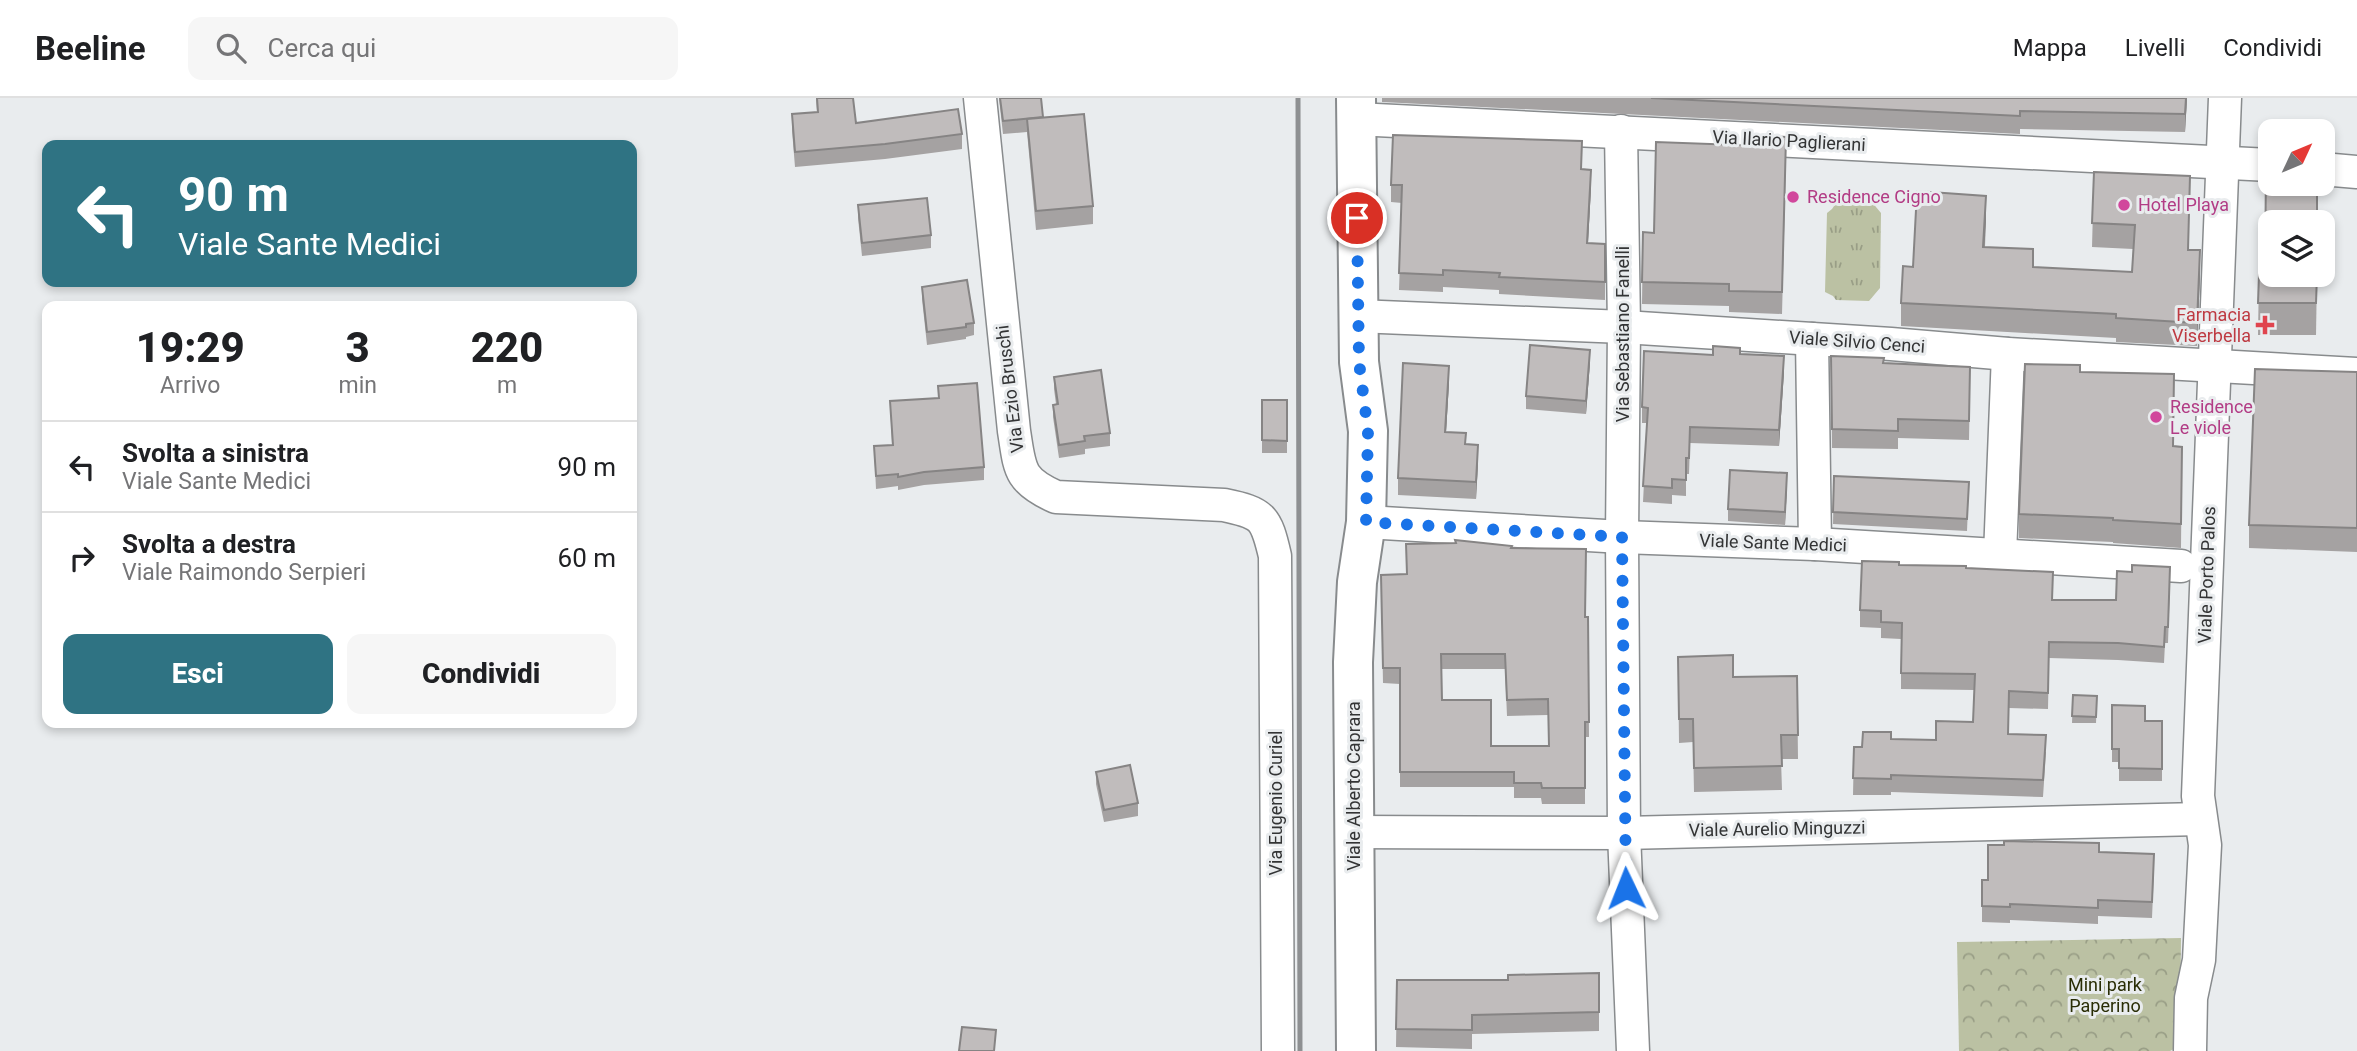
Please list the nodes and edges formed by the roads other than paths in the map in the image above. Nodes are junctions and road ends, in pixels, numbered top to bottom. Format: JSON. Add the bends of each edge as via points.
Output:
{"nodes":[{"id":1,"x":980,"y":98,"type":"edge"},
{"id":2,"x":2225,"y":98,"type":"edge"},
{"id":3,"x":1356,"y":108,"type":"edge"},
{"id":4,"x":1621,"y":131,"type":"junction"},
{"id":5,"x":2222,"y":161,"type":"junction"},
{"id":6,"x":2258,"y":164,"type":"edge"},
{"id":7,"x":2335,"y":170,"type":"edge"},
{"id":8,"x":2357,"y":172,"type":"edge"},
{"id":9,"x":1357,"y":316,"type":"junction"},
{"id":10,"x":1624,"y":327,"type":"junction"},
{"id":11,"x":1812,"y":339,"type":"junction"},
{"id":12,"x":2008,"y":354,"type":"junction"},
{"id":13,"x":2214,"y":366,"type":"junction"},
{"id":14,"x":2357,"y":374,"type":"edge"},
{"id":15,"x":1366,"y":522,"type":"junction"},
{"id":16,"x":1622,"y":537,"type":"junction"},
{"id":17,"x":1815,"y":544,"type":"junction"},
{"id":18,"x":2000,"y":555,"type":"junction"},
{"id":19,"x":1275,"y":556,"type":"joint"},
{"id":20,"x":2180,"y":566,"type":"dead end"},
{"id":21,"x":2200,"y":818,"type":"junction"},
{"id":22,"x":1354,"y":832,"type":"junction"},
{"id":23,"x":1624,"y":833,"type":"junction"},
{"id":24,"x":1278,"y":1051,"type":"edge"},
{"id":25,"x":1356,"y":1051,"type":"edge"},
{"id":26,"x":1633,"y":1051,"type":"edge"},
{"id":27,"x":2190,"y":1051,"type":"edge"}],
"edges":[{"from":1,"to":19,"type":"street","name":"Via Ezio Bruschi","via":[[1020,466],[1034,487],[1056,497],[1224,505],[1251,511],[1268,526]]},
{"from":2,"to":5,"type":"street","name":"Viale Porto Palos"},
{"from":3,"to":4,"type":"street","name":"Via Ilario Paglierani"},
{"from":3,"to":9,"type":"street","name":"Viale Alberto Caprara"},
{"from":4,"to":5,"type":"street","name":"Via Ilario Paglierani"},
{"from":4,"to":10,"type":"street","name":"Via Sebastiano Fanelli"},
{"from":5,"to":6,"type":"street","name":"Via Ilario Paglierani"},
{"from":5,"to":13,"type":"street","name":"Viale Porto Palos"},
{"from":7,"to":8,"type":"street"},
{"from":9,"to":10,"type":"street","name":"Viale Silvio Cenci"},
{"from":9,"to":15,"type":"street","name":"Viale Alberto Caprara","via":[[1368,431]]},
{"from":10,"to":11,"type":"street","name":"Viale Silvio Cenci"},
{"from":10,"to":16,"type":"street","name":"Via Sebastiano Fanelli"},
{"from":11,"to":12,"type":"street","name":"Viale Silvio Cenci"},
{"from":11,"to":17,"type":"street"},
{"from":12,"to":13,"type":"street","name":"Viale Silvio Cenci"},
{"from":12,"to":18,"type":"street"},
{"from":13,"to":14,"type":"street","name":"Viale Silvio Cenci"},
{"from":13,"to":21,"type":"street","name":"Viale Porto Palos"},
{"from":15,"to":16,"type":"street","name":"Viale Sante Medici"},
{"from":15,"to":22,"type":"street","name":"Viale Alberto Caprara","via":[[1353,662]]},
{"from":16,"to":17,"type":"street","name":"Viale Sante Medici"},
{"from":16,"to":23,"type":"street","name":"Via Sebastiano Fanelli"},
{"from":17,"to":18,"type":"street","name":"Viale Sante Medici"},
{"from":18,"to":20,"type":"street","name":"Viale Sante Medici"},
{"from":19,"to":24,"type":"street","name":"Via Eugenio Curiel"},
{"from":21,"to":23,"type":"street","name":"Viale Aurelio Minguzzi"},
{"from":21,"to":27,"type":"street","name":"Viale Porto Palos","via":[[2205,845]]},
{"from":22,"to":23,"type":"street","name":"Viale Aurelio Minguzzi"},
{"from":22,"to":25,"type":"street","name":"Viale Alberto Caprara"},
{"from":23,"to":26,"type":"street","name":"Via Sebastiano Fanelli"}]}
